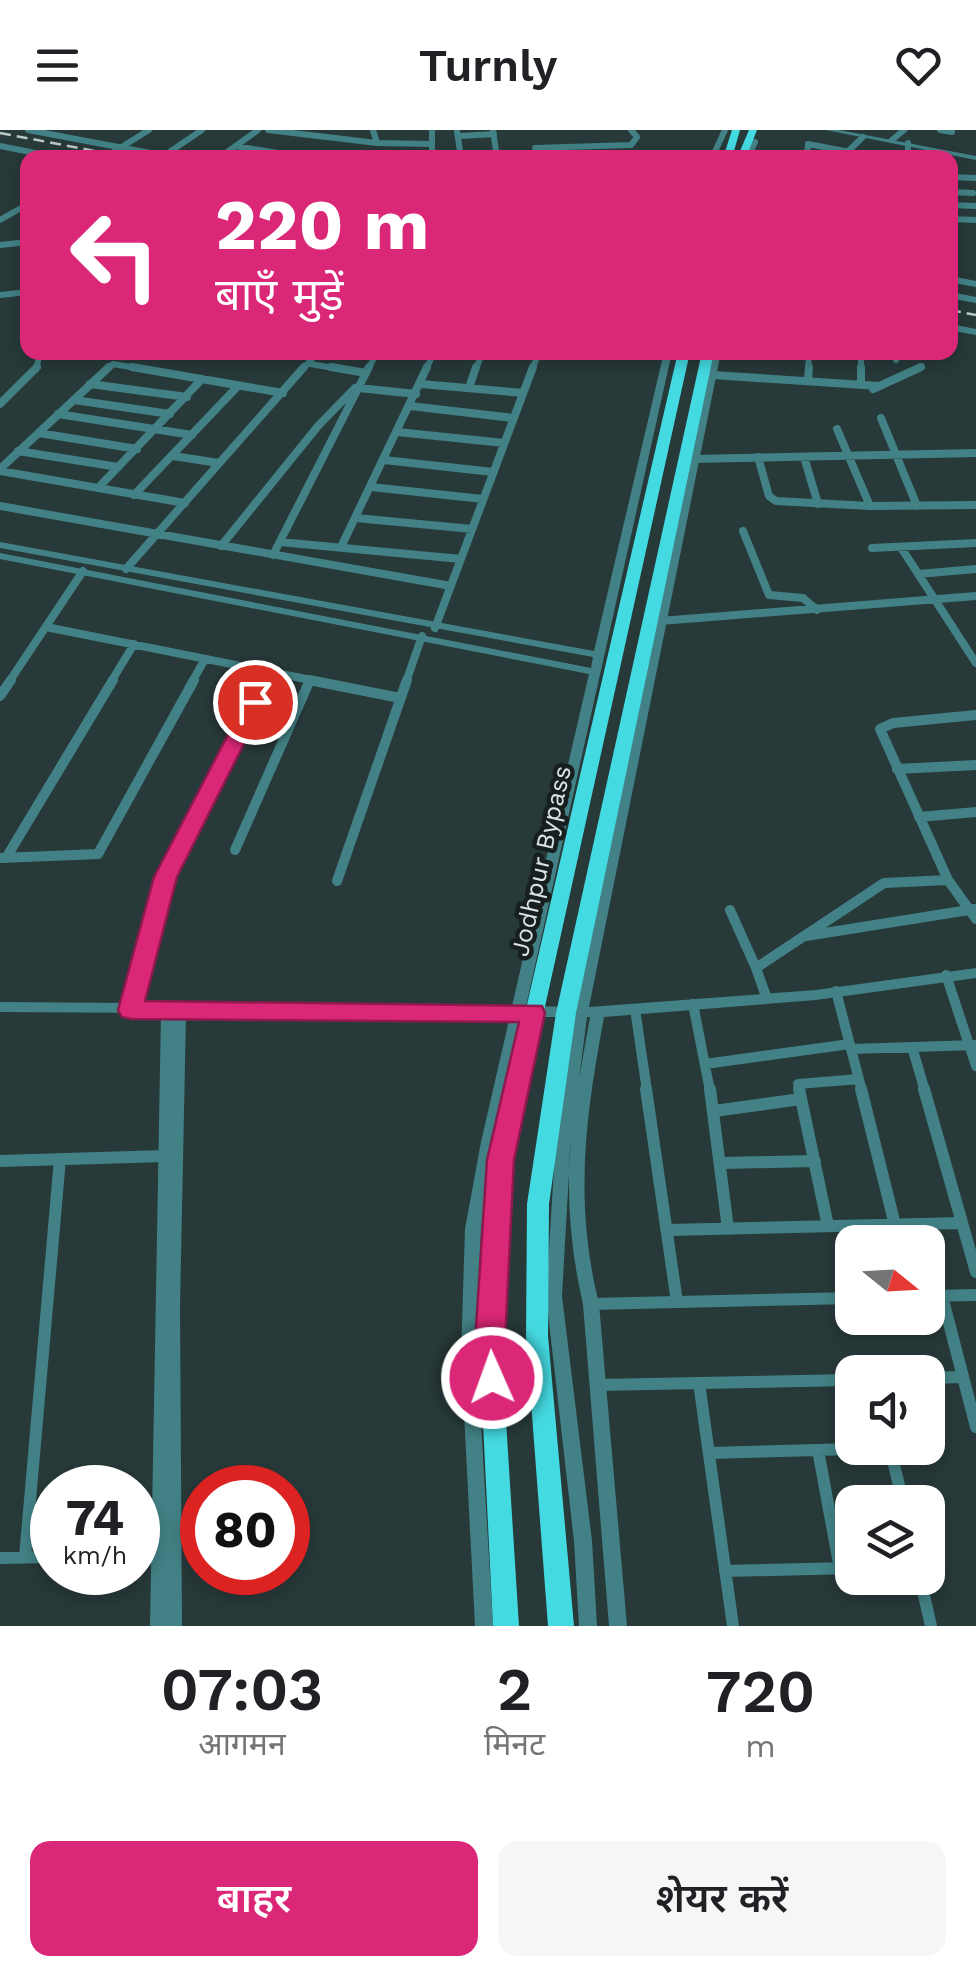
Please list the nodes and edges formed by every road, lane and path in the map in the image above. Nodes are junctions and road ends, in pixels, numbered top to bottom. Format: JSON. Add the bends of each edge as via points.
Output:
{"nodes":[{"id":1,"x":28,"y":130,"type":"edge"},
{"id":2,"x":91,"y":130,"type":"edge"},
{"id":3,"x":149,"y":130,"type":"edge"},
{"id":4,"x":202,"y":130,"type":"edge"},
{"id":5,"x":258,"y":130,"type":"edge"},
{"id":6,"x":268,"y":130,"type":"edge"},
{"id":7,"x":374,"y":130,"type":"edge"},
{"id":8,"x":410,"y":130,"type":"edge"},
{"id":9,"x":432,"y":130,"type":"edge"},
{"id":10,"x":631,"y":130,"type":"edge"},
{"id":11,"x":829,"y":130,"type":"edge"},
{"id":12,"x":839,"y":130,"type":"edge"},
{"id":13,"x":904,"y":130,"type":"edge"},
{"id":14,"x":940,"y":130,"type":"edge"},
{"id":15,"x":494,"y":132,"type":"edge"},
{"id":16,"x":952,"y":132,"type":"edge"},
{"id":17,"x":458,"y":133,"type":"edge"},
{"id":18,"x":863,"y":137,"type":"junction"},
{"id":19,"x":76,"y":139,"type":"junction"},
{"id":20,"x":892,"y":140,"type":"junction"},
{"id":21,"x":377,"y":143,"type":"junction"},
{"id":22,"x":408,"y":144,"type":"junction"},
{"id":23,"x":432,"y":144,"type":"junction"},
{"id":24,"x":907,"y":144,"type":"junction"},
{"id":25,"x":236,"y":146,"type":"junction"},
{"id":26,"x":120,"y":147,"type":"junction"},
{"id":27,"x":534,"y":148,"type":"dead end"},
{"id":28,"x":592,"y":148,"type":"joint"},
{"id":29,"x":116,"y":150,"type":"edge"},
{"id":30,"x":136,"y":150,"type":"edge"},
{"id":31,"x":172,"y":150,"type":"edge"},
{"id":32,"x":230,"y":150,"type":"edge"},
{"id":33,"x":260,"y":150,"type":"edge"},
{"id":34,"x":407,"y":150,"type":"edge"},
{"id":35,"x":432,"y":150,"type":"edge"},
{"id":36,"x":808,"y":150,"type":"edge"},
{"id":37,"x":827,"y":150,"type":"edge"},
{"id":38,"x":849,"y":150,"type":"edge"},
{"id":39,"x":907,"y":150,"type":"edge"},
{"id":40,"x":929,"y":150,"type":"edge"},
{"id":41,"x":939,"y":150,"type":"edge"},
{"id":42,"x":958,"y":192,"type":"edge"},
{"id":43,"x":973,"y":193,"type":"dead end"},
{"id":44,"x":20,"y":208,"type":"edge"},
{"id":45,"x":16,"y":210,"type":"junction"},
{"id":46,"x":20,"y":211,"type":"edge"},
{"id":47,"x":0,"y":220,"type":"edge"},
{"id":48,"x":38,"y":360,"type":"edge"},
{"id":49,"x":313,"y":360,"type":"edge"},
{"id":50,"x":373,"y":360,"type":"edge"},
{"id":51,"x":431,"y":360,"type":"edge"},
{"id":52,"x":479,"y":360,"type":"edge"},
{"id":53,"x":535,"y":360,"type":"edge"},
{"id":54,"x":666,"y":360,"type":"edge"},
{"id":55,"x":682,"y":360,"type":"edge"},
{"id":56,"x":706,"y":360,"type":"edge"},
{"id":57,"x":717,"y":360,"type":"edge"},
{"id":58,"x":809,"y":360,"type":"edge"},
{"id":59,"x":857,"y":360,"type":"edge"},
{"id":60,"x":310,"y":364,"type":"junction"},
{"id":61,"x":922,"y":366,"type":"dead end"},
{"id":62,"x":714,"y":376,"type":"junction"},
{"id":63,"x":202,"y":380,"type":"junction"},
{"id":64,"x":363,"y":380,"type":"junction"},
{"id":65,"x":808,"y":381,"type":"junction"},
{"id":66,"x":90,"y":384,"type":"junction"},
{"id":67,"x":421,"y":384,"type":"junction"},
{"id":68,"x":861,"y":385,"type":"junction"},
{"id":69,"x":238,"y":386,"type":"junction"},
{"id":70,"x":469,"y":388,"type":"junction"},
{"id":71,"x":283,"y":393,"type":"junction"},
{"id":72,"x":416,"y":394,"type":"junction"},
{"id":73,"x":522,"y":394,"type":"junction"},
{"id":74,"x":187,"y":396,"type":"junction"},
{"id":75,"x":74,"y":400,"type":"junction"},
{"id":76,"x":0,"y":404,"type":"edge"},
{"id":77,"x":410,"y":406,"type":"junction"},
{"id":78,"x":58,"y":414,"type":"junction"},
{"id":79,"x":170,"y":414,"type":"junction"},
{"id":80,"x":513,"y":418,"type":"junction"},
{"id":81,"x":881,"y":418,"type":"dead end"},
{"id":82,"x":837,"y":429,"type":"dead end"},
{"id":83,"x":154,"y":430,"type":"junction"},
{"id":84,"x":398,"y":432,"type":"junction"},
{"id":85,"x":39,"y":433,"type":"junction"},
{"id":86,"x":192,"y":435,"type":"junction"},
{"id":87,"x":504,"y":443,"type":"junction"},
{"id":88,"x":137,"y":449,"type":"junction"},
{"id":89,"x":18,"y":451,"type":"junction"},
{"id":90,"x":976,"y":452,"type":"edge"},
{"id":91,"x":896,"y":455,"type":"junction"},
{"id":92,"x":173,"y":456,"type":"junction"},
{"id":93,"x":758,"y":457,"type":"junction"},
{"id":94,"x":804,"y":457,"type":"junction"},
{"id":95,"x":849,"y":457,"type":"junction"},
{"id":96,"x":694,"y":459,"type":"junction"},
{"id":97,"x":384,"y":460,"type":"junction"},
{"id":98,"x":219,"y":463,"type":"junction"},
{"id":99,"x":118,"y":467,"type":"junction"},
{"id":100,"x":0,"y":470,"type":"edge"},
{"id":101,"x":493,"y":472,"type":"junction"},
{"id":102,"x":371,"y":487,"type":"junction"},
{"id":103,"x":98,"y":488,"type":"junction"},
{"id":104,"x":134,"y":495,"type":"junction"},
{"id":105,"x":483,"y":499,"type":"junction"},
{"id":106,"x":185,"y":504,"type":"junction"},
{"id":107,"x":818,"y":504,"type":"junction"},
{"id":108,"x":976,"y":505,"type":"edge"},
{"id":109,"x":0,"y":506,"type":"edge"},
{"id":110,"x":870,"y":506,"type":"junction"},
{"id":111,"x":916,"y":506,"type":"junction"},
{"id":112,"x":356,"y":518,"type":"junction"},
{"id":113,"x":472,"y":530,"type":"junction"},
{"id":114,"x":743,"y":532,"type":"dead end"},
{"id":115,"x":154,"y":535,"type":"junction"},
{"id":116,"x":280,"y":542,"type":"junction"},
{"id":117,"x":976,"y":543,"type":"edge"},
{"id":118,"x":0,"y":544,"type":"edge"},
{"id":119,"x":221,"y":546,"type":"junction"},
{"id":120,"x":341,"y":547,"type":"junction"},
{"id":121,"x":872,"y":548,"type":"dead end"},
{"id":122,"x":902,"y":549,"type":"junction"},
{"id":123,"x":273,"y":555,"type":"junction"},
{"id":124,"x":0,"y":556,"type":"edge"},
{"id":125,"x":460,"y":559,"type":"junction"},
{"id":126,"x":126,"y":569,"type":"junction"},
{"id":127,"x":976,"y":570,"type":"edge"},
{"id":128,"x":83,"y":571,"type":"junction"},
{"id":129,"x":918,"y":574,"type":"junction"},
{"id":130,"x":451,"y":586,"type":"junction"},
{"id":131,"x":976,"y":596,"type":"edge"},
{"id":132,"x":934,"y":600,"type":"junction"},
{"id":133,"x":817,"y":610,"type":"junction"},
{"id":134,"x":660,"y":621,"type":"junction"},
{"id":135,"x":46,"y":626,"type":"junction"},
{"id":136,"x":435,"y":628,"type":"junction"},
{"id":137,"x":422,"y":636,"type":"junction"},
{"id":138,"x":134,"y":644,"type":"junction"},
{"id":139,"x":597,"y":655,"type":"junction"},
{"id":140,"x":205,"y":659,"type":"junction"},
{"id":141,"x":976,"y":663,"type":"edge"},
{"id":142,"x":271,"y":672,"type":"junction"},
{"id":143,"x":593,"y":672,"type":"junction"},
{"id":144,"x":309,"y":682,"type":"junction"},
{"id":145,"x":0,"y":696,"type":"edge"},
{"id":146,"x":400,"y":698,"type":"junction"},
{"id":147,"x":976,"y":715,"type":"edge"},
{"id":148,"x":976,"y":765,"type":"edge"},
{"id":149,"x":897,"y":769,"type":"junction"},
{"id":150,"x":976,"y":812,"type":"edge"},
{"id":151,"x":919,"y":817,"type":"junction"},
{"id":152,"x":234,"y":850,"type":"dead end"},
{"id":153,"x":3,"y":858,"type":"edge"},
{"id":154,"x":948,"y":880,"type":"junction"},
{"id":155,"x":337,"y":881,"type":"dead end"},
{"id":156,"x":730,"y":910,"type":"dead end"},
{"id":157,"x":974,"y":913,"type":"edge"},
{"id":158,"x":806,"y":936,"type":"junction"},
{"id":159,"x":756,"y":968,"type":"junction"},
{"id":160,"x":976,"y":973,"type":"edge"},
{"id":161,"x":946,"y":975,"type":"junction"},
{"id":162,"x":836,"y":991,"type":"junction"},
{"id":163,"x":767,"y":998,"type":"junction"},
{"id":164,"x":693,"y":1004,"type":"junction"},
{"id":165,"x":0,"y":1008,"type":"edge"},
{"id":166,"x":635,"y":1009,"type":"junction"},
{"id":167,"x":131,"y":1010,"type":"junction"},
{"id":168,"x":173,"y":1011,"type":"junction"},
{"id":169,"x":582,"y":1012,"type":"junction"},
{"id":170,"x":526,"y":1013,"type":"junction"},
{"id":171,"x":972,"y":1045,"type":"edge"},
{"id":172,"x":850,"y":1046,"type":"junction"},
{"id":173,"x":912,"y":1047,"type":"junction"},
{"id":174,"x":705,"y":1064,"type":"junction"},
{"id":175,"x":976,"y":1066,"type":"edge"},
{"id":176,"x":859,"y":1079,"type":"junction"},
{"id":177,"x":801,"y":1100,"type":"junction"},
{"id":178,"x":714,"y":1110,"type":"junction"},
{"id":179,"x":165,"y":1156,"type":"junction"},
{"id":180,"x":60,"y":1160,"type":"junction"},
{"id":181,"x":0,"y":1161,"type":"edge"},
{"id":182,"x":814,"y":1162,"type":"junction"},
{"id":183,"x":722,"y":1163,"type":"junction"},
{"id":184,"x":962,"y":1223,"type":"junction"},
{"id":185,"x":895,"y":1225,"type":"joint"},
{"id":186,"x":828,"y":1226,"type":"junction"},
{"id":187,"x":835,"y":1226,"type":"edge"},
{"id":188,"x":728,"y":1229,"type":"junction"},
{"id":189,"x":669,"y":1230,"type":"junction"},
{"id":190,"x":976,"y":1272,"type":"edge"},
{"id":191,"x":976,"y":1295,"type":"edge"},
{"id":192,"x":945,"y":1296,"type":"edge"},
{"id":193,"x":835,"y":1298,"type":"edge"},
{"id":194,"x":677,"y":1302,"type":"junction"},
{"id":195,"x":591,"y":1304,"type":"junction"},
{"id":196,"x":945,"y":1325,"type":"edge"},
{"id":197,"x":945,"y":1378,"type":"edge"},
{"id":198,"x":963,"y":1378,"type":"junction"},
{"id":199,"x":835,"y":1380,"type":"edge"},
{"id":200,"x":699,"y":1383,"type":"junction"},
{"id":201,"x":598,"y":1385,"type":"junction"},
{"id":202,"x":976,"y":1427,"type":"edge"},
{"id":203,"x":818,"y":1450,"type":"junction"},
{"id":204,"x":835,"y":1450,"type":"edge"},
{"id":205,"x":709,"y":1453,"type":"junction"},
{"id":206,"x":835,"y":1522,"type":"edge"},
{"id":207,"x":160,"y":1554,"type":"edge"},
{"id":208,"x":166,"y":1554,"type":"junction"},
{"id":209,"x":0,"y":1558,"type":"edge"},
{"id":210,"x":25,"y":1558,"type":"junction"},
{"id":211,"x":30,"y":1558,"type":"edge"},
{"id":212,"x":835,"y":1568,"type":"edge"},
{"id":213,"x":726,"y":1571,"type":"junction"},
{"id":214,"x":924,"y":1595,"type":"edge"},
{"id":215,"x":158,"y":1626,"type":"edge"},
{"id":216,"x":172,"y":1626,"type":"edge"},
{"id":217,"x":484,"y":1626,"type":"edge"},
{"id":218,"x":506,"y":1626,"type":"edge"},
{"id":219,"x":561,"y":1626,"type":"edge"},
{"id":220,"x":588,"y":1626,"type":"edge"},
{"id":221,"x":618,"y":1626,"type":"edge"},
{"id":222,"x":733,"y":1626,"type":"edge"},
{"id":223,"x":932,"y":1626,"type":"edge"}],
"edges":[{"from":1,"to":19,"type":"street"},
{"from":2,"to":19,"type":"street"},
{"from":3,"to":26,"type":"street"},
{"from":4,"to":31,"type":"street"},
{"from":5,"to":25,"type":"street"},
{"from":6,"to":21,"type":"street"},
{"from":7,"to":21,"type":"street"},
{"from":8,"to":22,"type":"street"},
{"from":9,"to":23,"type":"street"},
{"from":10,"to":28,"type":"street","via":[[637,137],[631,146]]},
{"from":11,"to":18,"type":"street"},
{"from":12,"to":20,"type":"street"},
{"from":13,"to":20,"type":"street"},
{"from":14,"to":16,"type":"street"},
{"from":15,"to":17,"type":"street"},
{"from":18,"to":24,"type":"street"},
{"from":18,"to":38,"type":"street"},
{"from":19,"to":26,"type":"street"},
{"from":20,"to":24,"type":"street"},
{"from":21,"to":22,"type":"street"},
{"from":22,"to":23,"type":"street"},
{"from":22,"to":34,"type":"street"},
{"from":23,"to":35,"type":"street"},
{"from":24,"to":39,"type":"street"},
{"from":24,"to":40,"type":"street"},
{"from":24,"to":41,"type":"street"},
{"from":25,"to":32,"type":"street"},
{"from":25,"to":33,"type":"street"},
{"from":26,"to":29,"type":"street"},
{"from":26,"to":30,"type":"street"},
{"from":27,"to":28,"type":"street"},
{"from":36,"to":37,"type":"street","via":[[808,144]]},
{"from":42,"to":43,"type":"street"},
{"from":44,"to":45,"type":"street"},
{"from":45,"to":46,"type":"street"},
{"from":45,"to":47,"type":"street"},
{"from":48,"to":76,"type":"street","via":[[36,372]]},
{"from":49,"to":60,"type":"street"},
{"from":50,"to":64,"type":"street"},
{"from":51,"to":67,"type":"street"},
{"from":52,"to":70,"type":"street"},
{"from":53,"to":73,"type":"street"},
{"from":54,"to":139,"type":"street"},
{"from":55,"to":170,"type":"highway","name":"Jodhpur Bypass","via":[[578,832]]},
{"from":56,"to":169,"type":"highway","via":[[660,570]]},
{"from":57,"to":62,"type":"street"},
{"from":58,"to":65,"type":"street"},
{"from":59,"to":68,"type":"street"},
{"from":60,"to":64,"type":"street"},
{"from":60,"to":71,"type":"street"},
{"from":61,"to":68,"type":"street","via":[[876,388]]},
{"from":62,"to":65,"type":"street"},
{"from":62,"to":96,"type":"street"},
{"from":63,"to":66,"type":"street","via":[[113,364]]},
{"from":63,"to":69,"type":"street"},
{"from":63,"to":74,"type":"street"},
{"from":64,"to":72,"type":"street"},
{"from":64,"to":116,"type":"street"},
{"from":64,"to":119,"type":"street"},
{"from":65,"to":68,"type":"street"},
{"from":66,"to":74,"type":"street"},
{"from":66,"to":75,"type":"street"},
{"from":67,"to":70,"type":"street"},
{"from":67,"to":72,"type":"street"},
{"from":69,"to":71,"type":"street"},
{"from":69,"to":86,"type":"street"},
{"from":70,"to":73,"type":"street"},
{"from":71,"to":98,"type":"street"},
{"from":72,"to":77,"type":"street"},
{"from":73,"to":80,"type":"street"},
{"from":74,"to":79,"type":"street"},
{"from":75,"to":78,"type":"street"},
{"from":75,"to":79,"type":"street"},
{"from":77,"to":80,"type":"street"},
{"from":77,"to":84,"type":"street"},
{"from":78,"to":83,"type":"street"},
{"from":78,"to":85,"type":"street"},
{"from":79,"to":83,"type":"street"},
{"from":80,"to":87,"type":"street"},
{"from":81,"to":91,"type":"street"},
{"from":82,"to":95,"type":"street"},
{"from":83,"to":86,"type":"street"},
{"from":83,"to":88,"type":"street"},
{"from":84,"to":87,"type":"street"},
{"from":84,"to":97,"type":"street"},
{"from":85,"to":88,"type":"street"},
{"from":85,"to":89,"type":"street"},
{"from":86,"to":92,"type":"street"},
{"from":87,"to":101,"type":"street"},
{"from":88,"to":99,"type":"street"},
{"from":89,"to":99,"type":"street"},
{"from":89,"to":100,"type":"street"},
{"from":90,"to":91,"type":"street"},
{"from":91,"to":95,"type":"street"},
{"from":91,"to":111,"type":"street"},
{"from":92,"to":98,"type":"street"},
{"from":92,"to":104,"type":"street"},
{"from":93,"to":94,"type":"street"},
{"from":93,"to":96,"type":"street"},
{"from":93,"to":107,"type":"street","via":[[770,498]]},
{"from":94,"to":95,"type":"street"},
{"from":94,"to":107,"type":"street"},
{"from":95,"to":110,"type":"street"},
{"from":96,"to":134,"type":"street"},
{"from":97,"to":101,"type":"street"},
{"from":97,"to":102,"type":"street"},
{"from":98,"to":106,"type":"street"},
{"from":99,"to":103,"type":"street"},
{"from":100,"to":103,"type":"street"},
{"from":101,"to":105,"type":"street"},
{"from":102,"to":105,"type":"street"},
{"from":102,"to":112,"type":"street"},
{"from":103,"to":104,"type":"street"},
{"from":104,"to":106,"type":"street"},
{"from":105,"to":113,"type":"street"},
{"from":106,"to":115,"type":"street"},
{"from":107,"to":110,"type":"street"},
{"from":108,"to":111,"type":"street"},
{"from":109,"to":115,"type":"street"},
{"from":110,"to":111,"type":"street"},
{"from":112,"to":113,"type":"street"},
{"from":112,"to":120,"type":"street"},
{"from":113,"to":125,"type":"street"},
{"from":114,"to":133,"type":"street","via":[[769,595],[803,598]]},
{"from":115,"to":119,"type":"street"},
{"from":115,"to":126,"type":"street"},
{"from":116,"to":120,"type":"street"},
{"from":116,"to":123,"type":"street"},
{"from":117,"to":122,"type":"street"},
{"from":118,"to":126,"type":"street"},
{"from":119,"to":123,"type":"street"},
{"from":120,"to":125,"type":"street"},
{"from":121,"to":122,"type":"street"},
{"from":122,"to":129,"type":"street"},
{"from":123,"to":130,"type":"street"},
{"from":124,"to":128,"type":"street"},
{"from":125,"to":130,"type":"street"},
{"from":126,"to":136,"type":"street"},
{"from":127,"to":129,"type":"street"},
{"from":128,"to":135,"type":"street"},
{"from":128,"to":137,"type":"street"},
{"from":129,"to":132,"type":"street"},
{"from":130,"to":136,"type":"street"},
{"from":131,"to":132,"type":"street"},
{"from":132,"to":133,"type":"street"},
{"from":132,"to":141,"type":"street"},
{"from":133,"to":134,"type":"street"},
{"from":134,"to":169,"type":"street"},
{"from":135,"to":138,"type":"street"},
{"from":135,"to":145,"type":"street"},
{"from":136,"to":139,"type":"street"},
{"from":137,"to":143,"type":"street"},
{"from":137,"to":146,"type":"street"},
{"from":138,"to":140,"type":"street"},
{"from":138,"to":153,"type":"street"},
{"from":139,"to":143,"type":"street"},
{"from":140,"to":142,"type":"street"},
{"from":140,"to":153,"type":"street","via":[[98,854]]},
{"from":142,"to":144,"type":"street"},
{"from":142,"to":167,"type":"street","via":[[166,877]]},
{"from":143,"to":170,"type":"street"},
{"from":144,"to":146,"type":"street"},
{"from":144,"to":152,"type":"street"},
{"from":146,"to":155,"type":"street"},
{"from":147,"to":149,"type":"street","via":[[880,730]]},
{"from":148,"to":149,"type":"street"},
{"from":149,"to":151,"type":"street"},
{"from":150,"to":151,"type":"street"},
{"from":151,"to":154,"type":"street"},
{"from":154,"to":157,"type":"street"},
{"from":154,"to":158,"type":"street","via":[[884,883]]},
{"from":156,"to":159,"type":"street"},
{"from":157,"to":158,"type":"street"},
{"from":158,"to":159,"type":"street"},
{"from":159,"to":163,"type":"street"},
{"from":160,"to":161,"type":"street"},
{"from":161,"to":162,"type":"street"},
{"from":161,"to":171,"type":"street"},
{"from":162,"to":163,"type":"street"},
{"from":162,"to":172,"type":"street"},
{"from":163,"to":164,"type":"street"},
{"from":164,"to":166,"type":"street"},
{"from":164,"to":174,"type":"street"},
{"from":165,"to":167,"type":"street"},
{"from":166,"to":169,"type":"street"},
{"from":166,"to":189,"type":"street"},
{"from":167,"to":168,"type":"street"},
{"from":168,"to":170,"type":"street"},
{"from":168,"to":179,"type":"street"},
{"from":168,"to":208,"type":"street"},
{"from":169,"to":170,"type":"street"},
{"from":169,"to":195,"type":"street","via":[[574,1210]]},
{"from":169,"to":219,"type":"highway","via":[[551,1102],[535,1248],[536,1336]]},
{"from":169,"to":220,"type":"street","via":[[562,1153],[554,1296]]},
{"from":170,"to":217,"type":"street","via":[[488,1142],[473,1229],[469,1355]]},
{"from":170,"to":218,"type":"highway","name":"Jodhpur Bypass","via":[[501,1160],[490,1342]]},
{"from":171,"to":173,"type":"street"},
{"from":171,"to":175,"type":"street"},
{"from":172,"to":173,"type":"street"},
{"from":172,"to":174,"type":"street"},
{"from":172,"to":176,"type":"street"},
{"from":173,"to":184,"type":"street"},
{"from":174,"to":178,"type":"street"},
{"from":176,"to":177,"type":"street","via":[[798,1084]]},
{"from":176,"to":185,"type":"street"},
{"from":177,"to":178,"type":"street"},
{"from":177,"to":182,"type":"street"},
{"from":178,"to":183,"type":"street"},
{"from":179,"to":180,"type":"street"},
{"from":179,"to":208,"type":"street"},
{"from":180,"to":181,"type":"street"},
{"from":180,"to":210,"type":"street"},
{"from":182,"to":183,"type":"street"},
{"from":182,"to":186,"type":"street"},
{"from":183,"to":188,"type":"street"},
{"from":184,"to":185,"type":"street"},
{"from":184,"to":190,"type":"street"},
{"from":186,"to":187,"type":"street"},
{"from":186,"to":188,"type":"street"},
{"from":188,"to":189,"type":"street"},
{"from":189,"to":194,"type":"street"},
{"from":191,"to":192,"type":"street"},
{"from":193,"to":194,"type":"street"},
{"from":194,"to":195,"type":"street"},
{"from":195,"to":201,"type":"street"},
{"from":196,"to":198,"type":"street"},
{"from":197,"to":198,"type":"street"},
{"from":198,"to":202,"type":"street"},
{"from":199,"to":200,"type":"street"},
{"from":200,"to":201,"type":"street"},
{"from":200,"to":205,"type":"street"},
{"from":201,"to":221,"type":"street"},
{"from":203,"to":204,"type":"street"},
{"from":203,"to":205,"type":"street"},
{"from":203,"to":206,"type":"street"},
{"from":205,"to":213,"type":"street"},
{"from":207,"to":208,"type":"street"},
{"from":208,"to":215,"type":"street"},
{"from":208,"to":216,"type":"street"},
{"from":209,"to":210,"type":"street"},
{"from":210,"to":211,"type":"street"},
{"from":212,"to":213,"type":"street"},
{"from":213,"to":222,"type":"street"},
{"from":214,"to":223,"type":"street"}]}
